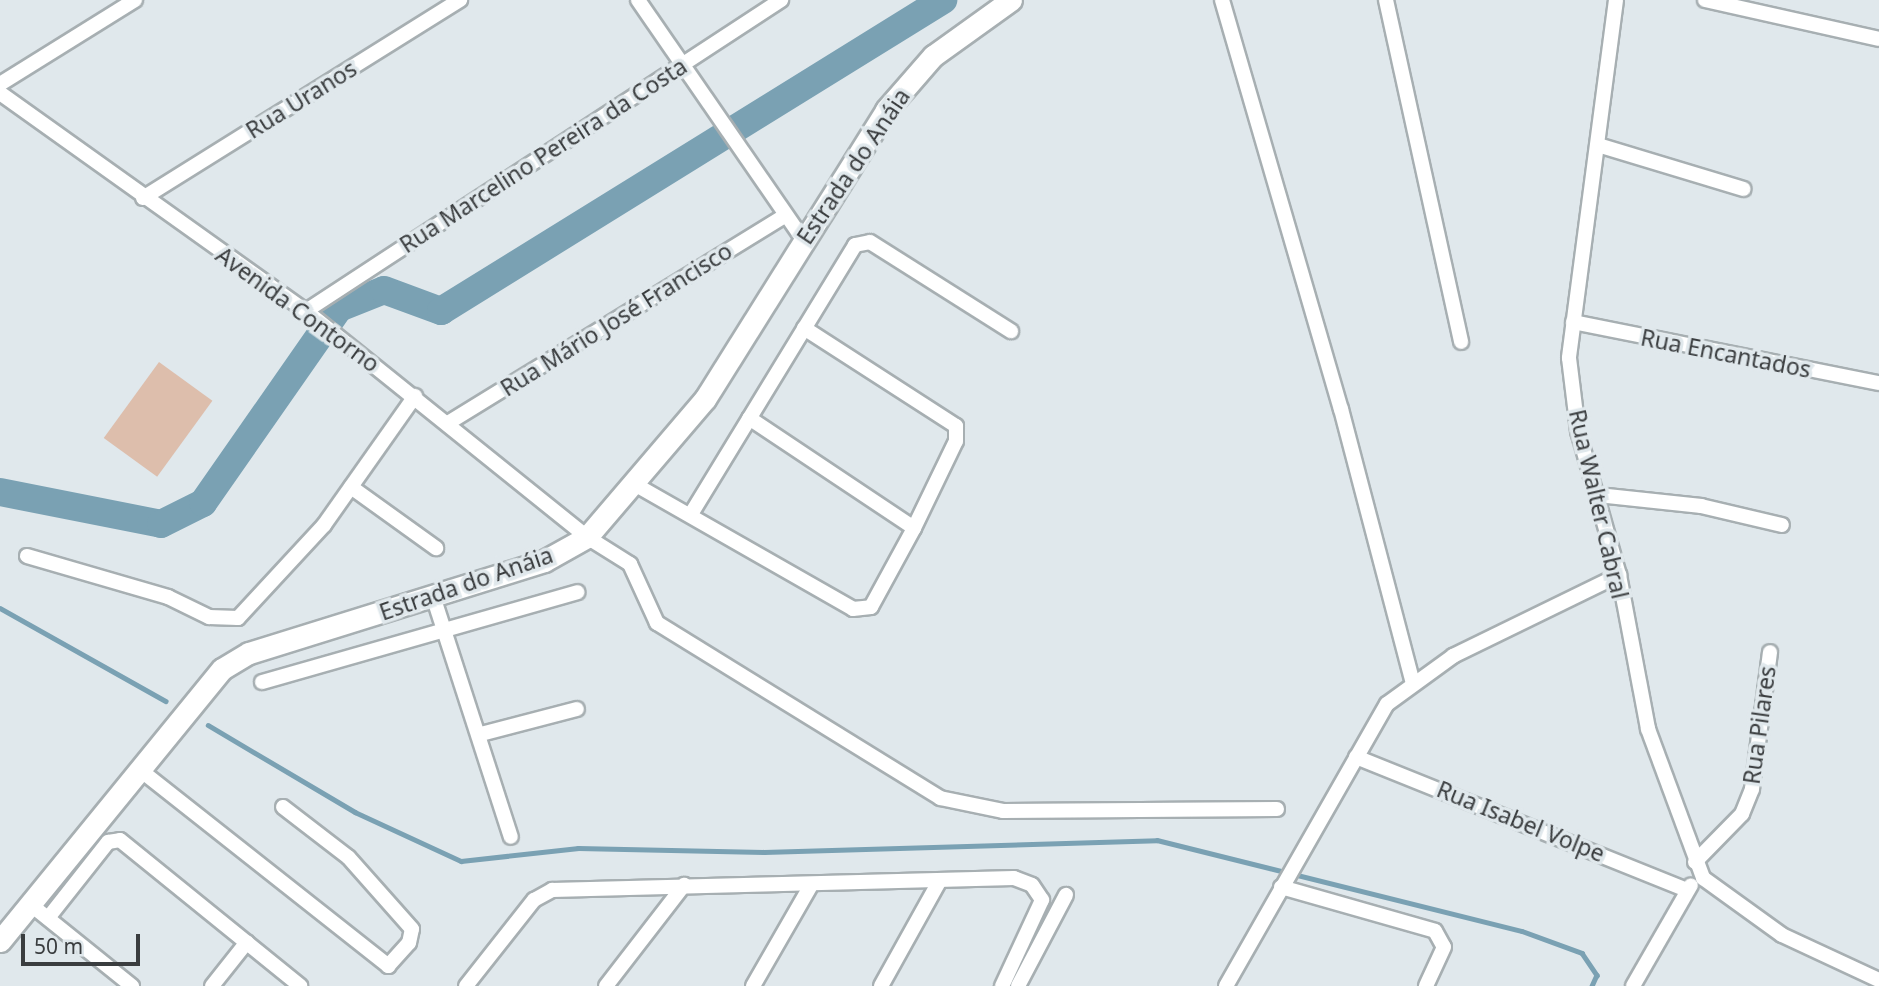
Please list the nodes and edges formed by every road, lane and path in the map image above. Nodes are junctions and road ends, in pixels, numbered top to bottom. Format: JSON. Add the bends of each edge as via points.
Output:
{"nodes":[{"id":1,"x":135,"y":0,"type":"edge"},
{"id":2,"x":460,"y":0,"type":"edge"},
{"id":3,"x":638,"y":0,"type":"edge"},
{"id":4,"x":781,"y":0,"type":"edge"},
{"id":5,"x":1011,"y":0,"type":"edge"},
{"id":6,"x":1222,"y":0,"type":"edge"},
{"id":7,"x":1386,"y":0,"type":"edge"},
{"id":8,"x":1616,"y":0,"type":"edge"},
{"id":9,"x":1705,"y":0,"type":"edge"},
{"id":10,"x":1879,"y":39,"type":"edge"},
{"id":11,"x":680,"y":65,"type":"junction"},
{"id":12,"x":0,"y":84,"type":"edge"},
{"id":13,"x":0,"y":93,"type":"edge"},
{"id":14,"x":1598,"y":145,"type":"junction"},
{"id":15,"x":1744,"y":189,"type":"dead end"},
{"id":16,"x":142,"y":198,"type":"junction"},
{"id":17,"x":784,"y":216,"type":"junction"},
{"id":18,"x":803,"y":239,"type":"junction"},
{"id":19,"x":308,"y":313,"type":"junction"},
{"id":20,"x":1573,"y":322,"type":"junction"},
{"id":21,"x":804,"y":328,"type":"junction"},
{"id":22,"x":1011,"y":331,"type":"dead end"},
{"id":23,"x":1461,"y":342,"type":"dead end"},
{"id":24,"x":1879,"y":383,"type":"edge"},
{"id":25,"x":415,"y":396,"type":"junction"},
{"id":26,"x":749,"y":418,"type":"junction"},
{"id":27,"x":448,"y":423,"type":"junction"},
{"id":28,"x":636,"y":485,"type":"junction"},
{"id":29,"x":351,"y":487,"type":"junction"},
{"id":30,"x":1598,"y":495,"type":"junction"},
{"id":31,"x":691,"y":514,"type":"junction"},
{"id":32,"x":1782,"y":526,"type":"dead end"},
{"id":33,"x":914,"y":528,"type":"junction"},
{"id":34,"x":587,"y":537,"type":"junction"},
{"id":35,"x":436,"y":548,"type":"dead end"},
{"id":36,"x":27,"y":556,"type":"dead end"},
{"id":37,"x":1619,"y":575,"type":"junction"},
{"id":38,"x":577,"y":592,"type":"dead end"},
{"id":39,"x":433,"y":596,"type":"junction"},
{"id":40,"x":446,"y":630,"type":"junction"},
{"id":41,"x":1770,"y":652,"type":"dead end"},
{"id":42,"x":1412,"y":680,"type":"junction"},
{"id":43,"x":262,"y":682,"type":"dead end"},
{"id":44,"x":577,"y":709,"type":"dead end"},
{"id":45,"x":481,"y":734,"type":"junction"},
{"id":46,"x":1356,"y":757,"type":"junction"},
{"id":47,"x":139,"y":769,"type":"junction"},
{"id":48,"x":284,"y":807,"type":"dead end"},
{"id":49,"x":1277,"y":809,"type":"dead end"},
{"id":50,"x":511,"y":837,"type":"dead end"},
{"id":51,"x":1695,"y":862,"type":"junction"},
{"id":52,"x":1703,"y":878,"type":"junction"},
{"id":53,"x":939,"y":882,"type":"junction"},
{"id":54,"x":684,"y":885,"type":"junction"},
{"id":55,"x":811,"y":885,"type":"junction"},
{"id":56,"x":1281,"y":887,"type":"junction"},
{"id":57,"x":1684,"y":889,"type":"junction"},
{"id":58,"x":1066,"y":895,"type":"dead end"},
{"id":59,"x":30,"y":904,"type":"junction"},
{"id":60,"x":48,"y":918,"type":"junction"},
{"id":61,"x":0,"y":941,"type":"edge"},
{"id":62,"x":247,"y":942,"type":"junction"},
{"id":63,"x":1879,"y":980,"type":"edge"},
{"id":64,"x":132,"y":986,"type":"edge"},
{"id":65,"x":212,"y":986,"type":"edge"},
{"id":66,"x":300,"y":986,"type":"edge"},
{"id":67,"x":466,"y":986,"type":"edge"},
{"id":68,"x":606,"y":986,"type":"edge"},
{"id":69,"x":753,"y":986,"type":"edge"},
{"id":70,"x":881,"y":986,"type":"edge"},
{"id":71,"x":1002,"y":986,"type":"edge"},
{"id":72,"x":1018,"y":986,"type":"edge"},
{"id":73,"x":1226,"y":986,"type":"edge"},
{"id":74,"x":1426,"y":986,"type":"edge"},
{"id":75,"x":1633,"y":986,"type":"edge"}],
"edges":[{"from":1,"to":12,"type":"street"},
{"from":2,"to":16,"type":"street","name":"Rua Uranos"},
{"from":3,"to":11,"type":"street"},
{"from":4,"to":11,"type":"street","name":"Rua Marcelino Pereira da Costa"},
{"from":5,"to":18,"type":"street","name":"Estrada do Anáia","via":[[909,82]]},
{"from":6,"to":42,"type":"street"},
{"from":7,"to":23,"type":"street"},
{"from":8,"to":14,"type":"street","name":"Rua Walter Cabral"},
{"from":9,"to":10,"type":"street"},
{"from":11,"to":17,"type":"street"},
{"from":11,"to":19,"type":"street","name":"Rua Marcelino Pereira da Costa"},
{"from":13,"to":16,"type":"street","name":"Avenida Contorno"},
{"from":14,"to":15,"type":"street"},
{"from":14,"to":20,"type":"street","name":"Rua Walter Cabral"},
{"from":16,"to":19,"type":"street","name":"Avenida Contorno"},
{"from":17,"to":18,"type":"street"},
{"from":17,"to":27,"type":"street","name":"Rua Mário José Francisco"},
{"from":18,"to":28,"type":"street","name":"Estrada do Anáia","via":[[705,399]]},
{"from":19,"to":25,"type":"street","name":"Avenida Contorno"},
{"from":20,"to":24,"type":"street","name":"Rua Encantados"},
{"from":20,"to":30,"type":"street","name":"Rua Walter Cabral","via":[[1578,431]]},
{"from":21,"to":22,"type":"street","via":[[863,241]]},
{"from":21,"to":26,"type":"street"},
{"from":21,"to":33,"type":"street","via":[[956,426],[956,441]]},
{"from":25,"to":27,"type":"street","name":"Avenida Contorno"},
{"from":25,"to":29,"type":"street"},
{"from":26,"to":31,"type":"street"},
{"from":26,"to":33,"type":"street"},
{"from":27,"to":34,"type":"street","name":"Avenida Contorno"},
{"from":28,"to":31,"type":"street"},
{"from":28,"to":34,"type":"street","name":"Estrada do Anáia"},
{"from":29,"to":35,"type":"street"},
{"from":29,"to":36,"type":"street","via":[[238,618],[209,617],[168,597]]},
{"from":30,"to":32,"type":"street","via":[[1701,506]]},
{"from":30,"to":37,"type":"street","name":"Rua Walter Cabral"},
{"from":31,"to":33,"type":"street","via":[[863,611]]},
{"from":34,"to":39,"type":"street","name":"Estrada do Anáia","via":[[544,561]]},
{"from":34,"to":49,"type":"street","name":"Avenida Contorno","via":[[630,564],[657,623],[940,798],[1003,811]]},
{"from":37,"to":42,"type":"street"},
{"from":37,"to":51,"type":"street","name":"Rua Walter Cabral","via":[[1648,729]]},
{"from":38,"to":40,"type":"street"},
{"from":39,"to":40,"type":"street"},
{"from":39,"to":47,"type":"street","name":"Estrada do Anáia","via":[[234,661]]},
{"from":40,"to":43,"type":"street"},
{"from":40,"to":45,"type":"street"},
{"from":41,"to":51,"type":"street","name":"Rua Pilares","via":[[1752,789],[1736,821]]},
{"from":42,"to":46,"type":"street","via":[[1371,727]]},
{"from":44,"to":45,"type":"street"},
{"from":45,"to":50,"type":"street"},
{"from":46,"to":56,"type":"street"},
{"from":46,"to":57,"type":"street","name":"Rua Isabel Volpe"},
{"from":47,"to":48,"type":"street","via":[[388,966],[410,943],[412,929],[348,857]]},
{"from":47,"to":59,"type":"street","name":"Estrada do Anáia"},
{"from":51,"to":52,"type":"street","name":"Rua Walter Cabral"},
{"from":52,"to":57,"type":"street"},
{"from":52,"to":63,"type":"street","name":"Rua Walter Cabral","via":[[1782,935]]},
{"from":53,"to":55,"type":"street"},
{"from":53,"to":70,"type":"street"},
{"from":53,"to":71,"type":"street","via":[[1014,878],[1042,892],[1033,925]]},
{"from":54,"to":55,"type":"street"},
{"from":54,"to":67,"type":"street","via":[[544,893]]},
{"from":54,"to":68,"type":"street"},
{"from":55,"to":69,"type":"street"},
{"from":56,"to":73,"type":"street"},
{"from":56,"to":74,"type":"street","via":[[1435,931],[1444,947]]},
{"from":57,"to":75,"type":"street"},
{"from":58,"to":72,"type":"street"},
{"from":59,"to":60,"type":"street"},
{"from":59,"to":61,"type":"street","name":"Estrada do Anáia"},
{"from":60,"to":62,"type":"street","via":[[108,842],[120,840]]},
{"from":60,"to":64,"type":"street"},
{"from":62,"to":65,"type":"street"},
{"from":62,"to":66,"type":"street"}]}
